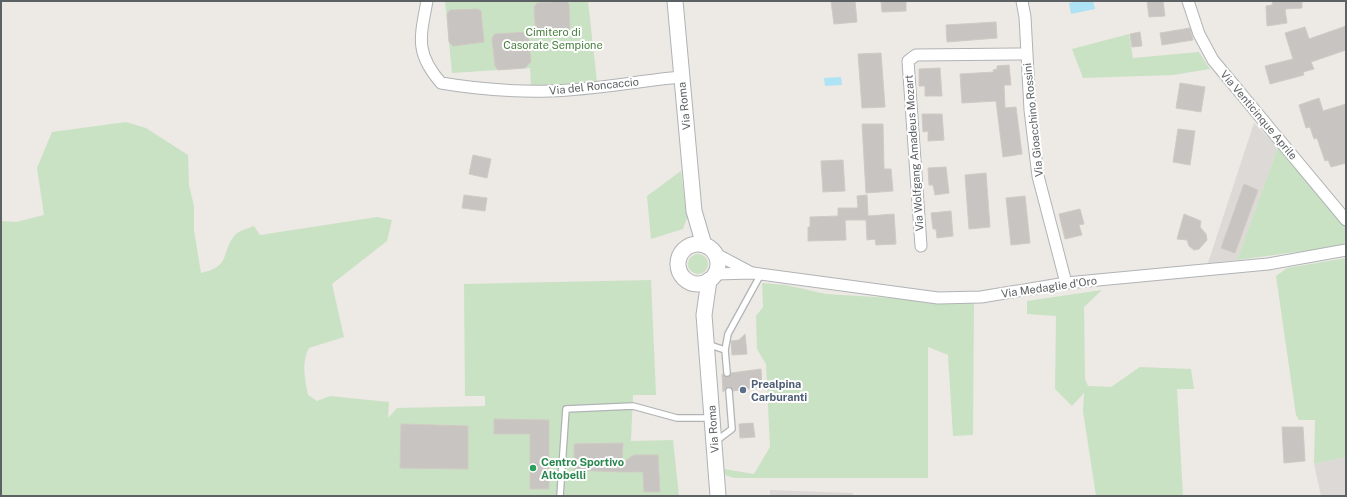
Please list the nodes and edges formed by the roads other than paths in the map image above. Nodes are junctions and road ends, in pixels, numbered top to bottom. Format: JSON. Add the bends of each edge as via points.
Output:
{"nodes":[{"id":1,"x":427,"y":1,"type":"edge"},
{"id":2,"x":675,"y":1,"type":"edge"},
{"id":3,"x":1022,"y":1,"type":"edge"},
{"id":4,"x":1188,"y":1,"type":"edge"},
{"id":5,"x":1026,"y":54,"type":"junction"},
{"id":6,"x":681,"y":76,"type":"junction"},
{"id":7,"x":694,"y":210,"type":"junction"},
{"id":8,"x":1346,"y":220,"type":"edge"},
{"id":9,"x":704,"y":245,"type":"junction"},
{"id":10,"x":921,"y":246,"type":"dead end"},
{"id":11,"x":686,"y":248,"type":"junction"},
{"id":12,"x":1346,"y":250,"type":"edge"},
{"id":13,"x":716,"y":254,"type":"junction"},
{"id":14,"x":757,"y":274,"type":"junction"},
{"id":15,"x":712,"y":277,"type":"junction"},
{"id":16,"x":685,"y":278,"type":"junction"},
{"id":17,"x":1066,"y":283,"type":"junction"},
{"id":18,"x":704,"y":315,"type":"junction"},
{"id":19,"x":707,"y":344,"type":"junction"},
{"id":20,"x":725,"y":350,"type":"junction"},
{"id":21,"x":727,"y":373,"type":"dead end"},
{"id":22,"x":729,"y":391,"type":"dead end"},
{"id":23,"x":712,"y":418,"type":"junction"},
{"id":24,"x":714,"y":443,"type":"junction"},
{"id":25,"x":560,"y":496,"type":"edge"},
{"id":26,"x":718,"y":496,"type":"edge"}],
"edges":[{"from":1,"to":6,"type":"street","name":"Via del Roncaccio","via":[[422,26],[421,52],[430,71],[441,84],[496,91],[538,92],[584,89]]},
{"from":2,"to":6,"type":"street","name":"Via Roma"},
{"from":3,"to":5,"type":"street","name":"Via Gioacchino Rossini"},
{"from":4,"to":8,"type":"street","name":"Via Venticinque Aprile","via":[[1199,34],[1213,60]]},
{"from":5,"to":10,"type":"street","name":"Via Wolfgang Amadeus Mozart","via":[[916,55],[908,61]]},
{"from":5,"to":17,"type":"street","name":"Via Gioacchino Rossini","via":[[1038,176]]},
{"from":6,"to":7,"type":"street","name":"Via Roma"},
{"from":7,"to":9,"type":"street","name":"Via Roma"},
{"from":7,"to":11,"type":"street","name":"Via Roma"},
{"from":9,"to":11,"type":"street","via":[[697,244]]},
{"from":9,"to":13,"type":"street"},
{"from":11,"to":16,"type":"street","name":"Via Roma","via":[[681,254],[679,267]]},
{"from":12,"to":17,"type":"street","name":"Via Medaglie d'Oro","via":[[1268,264]]},
{"from":13,"to":14,"type":"street","name":"Via Medaglie d'Oro"},
{"from":13,"to":15,"type":"street","name":"Via Roma","via":[[718,260]]},
{"from":14,"to":15,"type":"street","name":"Via Medaglie d'Oro"},
{"from":14,"to":17,"type":"street","name":"Via Medaglie d'Oro","via":[[938,298],[981,297]]},
{"from":14,"to":20,"type":"lane","via":[[728,334]]},
{"from":15,"to":16,"type":"street","via":[[697,284]]},
{"from":15,"to":18,"type":"street","name":"Via Roma"},
{"from":16,"to":18,"type":"street","name":"Via Roma"},
{"from":18,"to":19,"type":"street","name":"Via Roma"},
{"from":19,"to":20,"type":"lane"},
{"from":19,"to":23,"type":"street","name":"Via Roma"},
{"from":20,"to":21,"type":"lane"},
{"from":22,"to":24,"type":"lane","via":[[732,429]]},
{"from":23,"to":24,"type":"street","name":"Via Roma"},
{"from":23,"to":25,"type":"lane","via":[[677,418],[633,406],[566,409]]},
{"from":24,"to":26,"type":"street","name":"Via Roma"}]}
